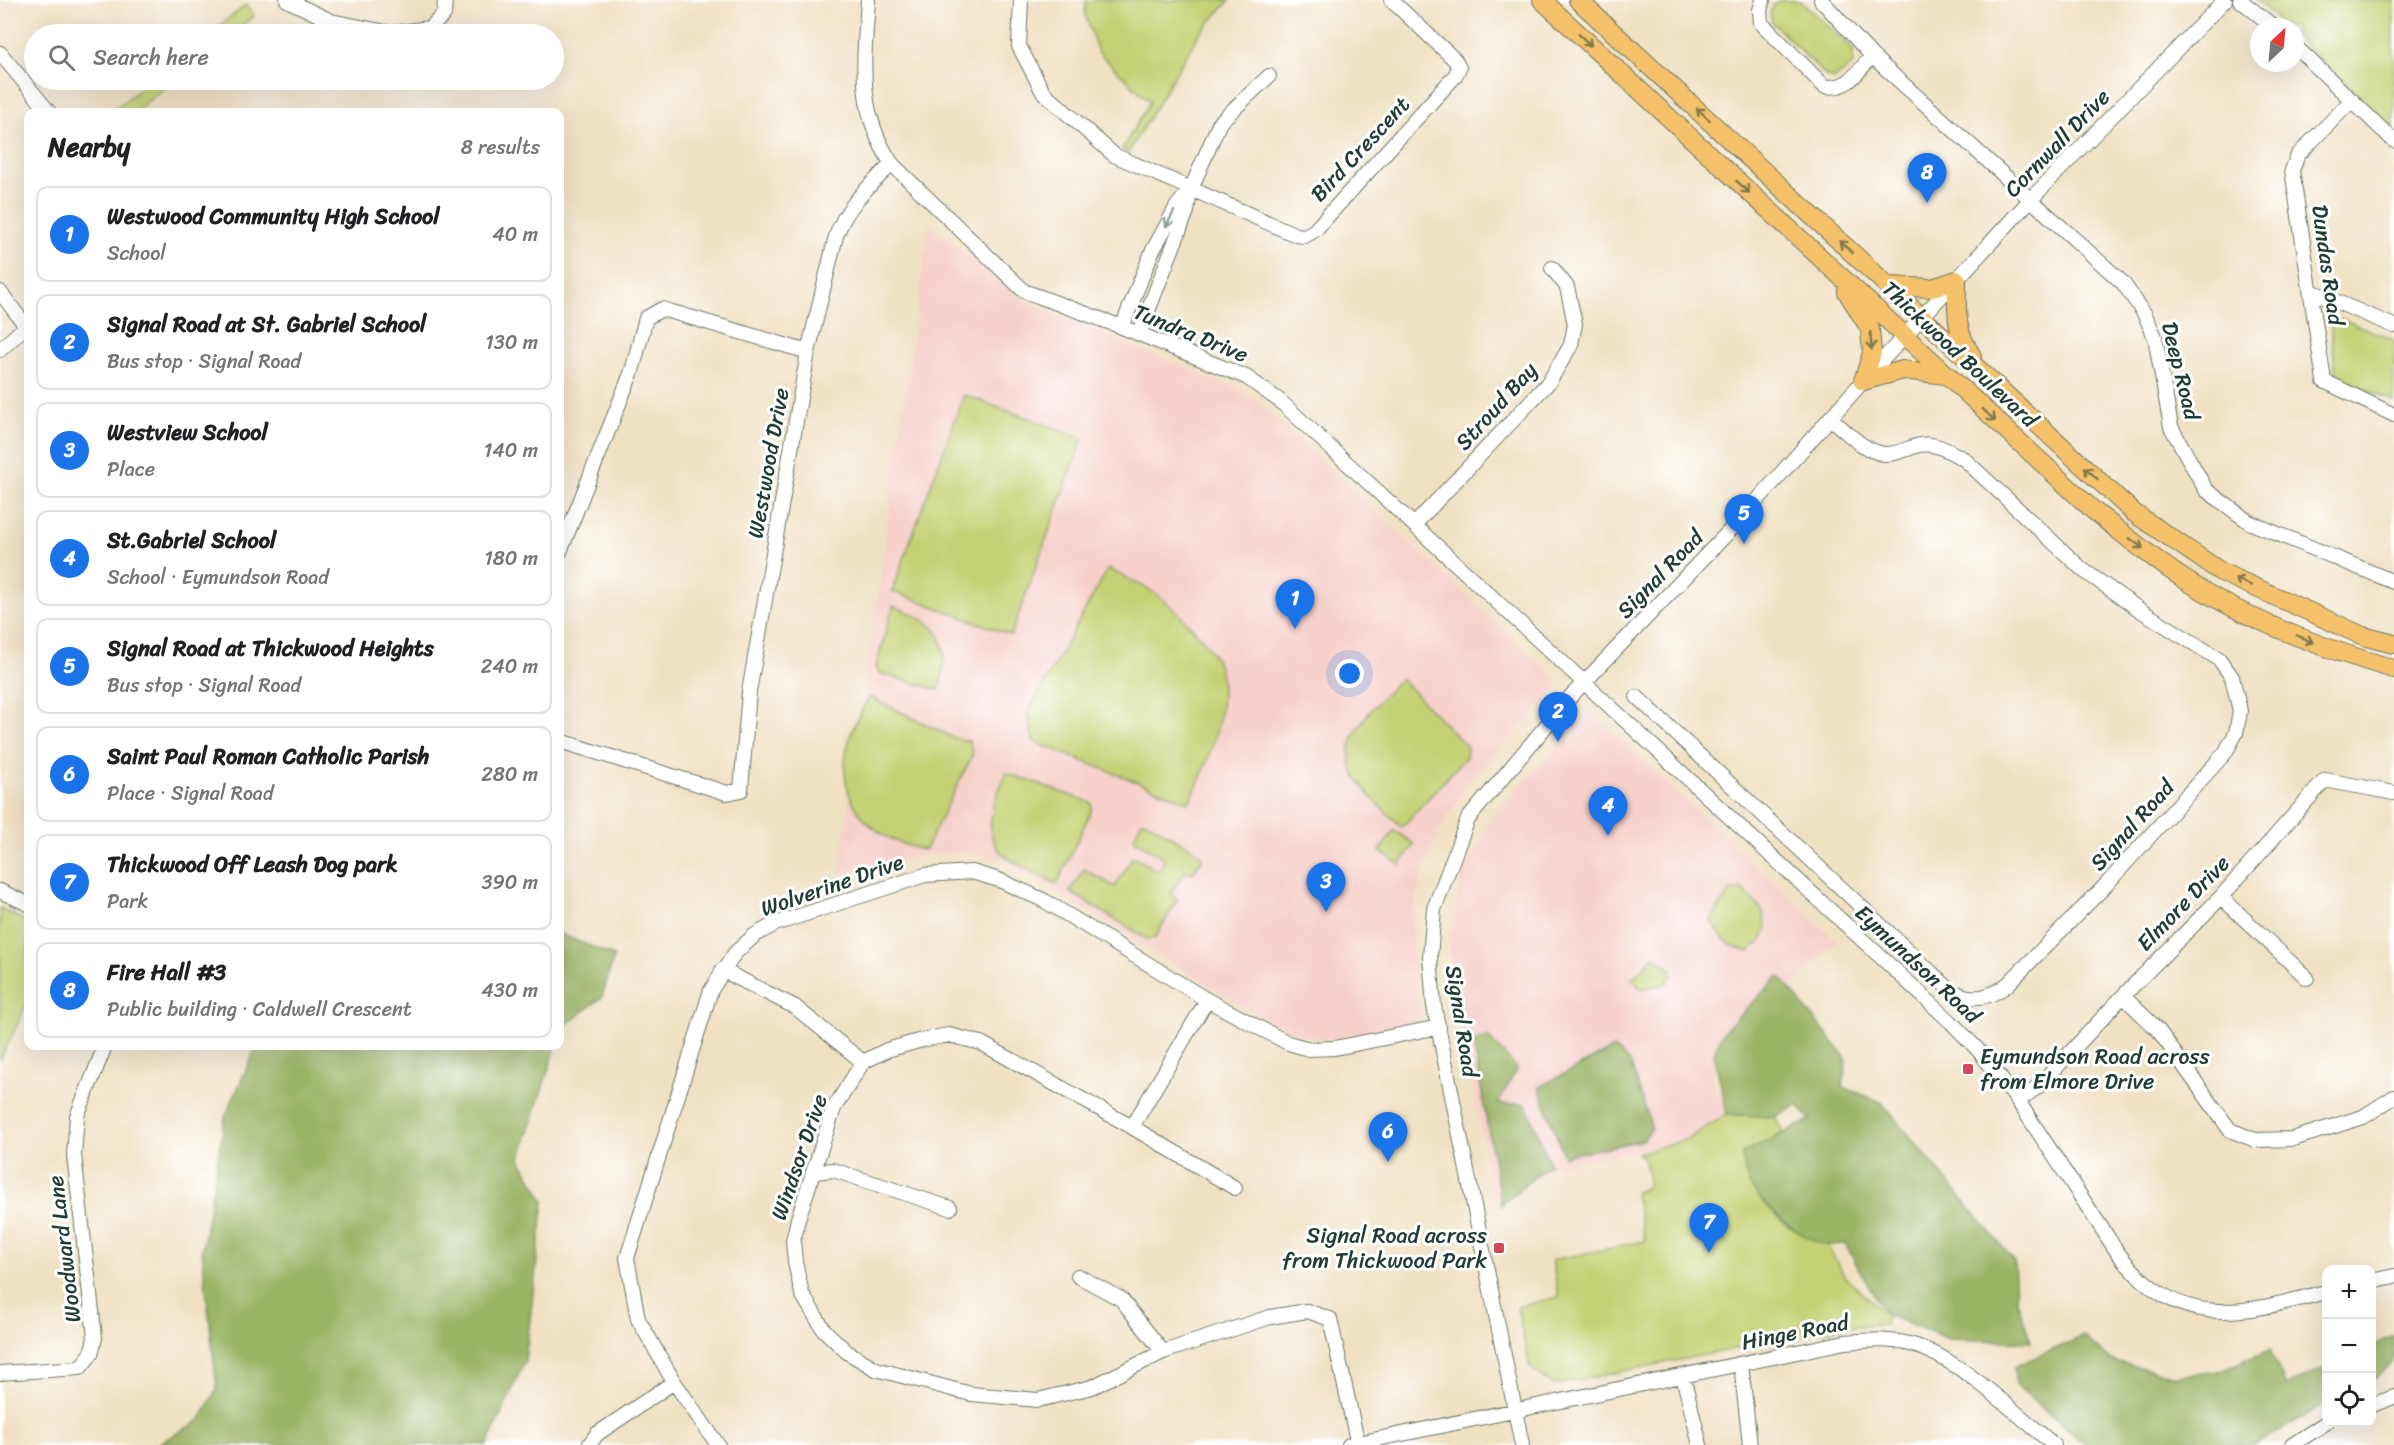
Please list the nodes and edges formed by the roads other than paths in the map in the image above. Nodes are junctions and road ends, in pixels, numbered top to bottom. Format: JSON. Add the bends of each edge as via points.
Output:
{"nodes":[{"id":1,"x":287,"y":0,"type":"edge"},
{"id":2,"x":445,"y":0,"type":"edge"},
{"id":3,"x":868,"y":0,"type":"edge"},
{"id":4,"x":1021,"y":0,"type":"edge"},
{"id":5,"x":1391,"y":0,"type":"edge"},
{"id":6,"x":1542,"y":0,"type":"edge"},
{"id":7,"x":1578,"y":0,"type":"edge"},
{"id":8,"x":1763,"y":0,"type":"edge"},
{"id":9,"x":1821,"y":0,"type":"edge"},
{"id":10,"x":2225,"y":0,"type":"edge"},
{"id":11,"x":2240,"y":0,"type":"edge"},
{"id":12,"x":2263,"y":18,"type":"edge"},
{"id":13,"x":346,"y":24,"type":"edge"},
{"id":14,"x":434,"y":24,"type":"edge"},
{"id":15,"x":0,"y":53,"type":"edge"},
{"id":16,"x":2304,"y":55,"type":"edge"},
{"id":17,"x":1872,"y":56,"type":"junction"},
{"id":18,"x":1269,"y":76,"type":"dead end"},
{"id":19,"x":24,"y":82,"type":"edge"},
{"id":20,"x":31,"y":90,"type":"edge"},
{"id":21,"x":2352,"y":100,"type":"junction"},
{"id":22,"x":46,"y":108,"type":"edge"},
{"id":23,"x":2394,"y":141,"type":"edge"},
{"id":24,"x":892,"y":164,"type":"junction"},
{"id":25,"x":1191,"y":189,"type":"junction"},
{"id":26,"x":2031,"y":199,"type":"junction"},
{"id":27,"x":1152,"y":252,"type":"junction"},
{"id":28,"x":1169,"y":258,"type":"junction"},
{"id":29,"x":1552,"y":268,"type":"dead end"},
{"id":30,"x":1834,"y":272,"type":"junction"},
{"id":31,"x":1957,"y":280,"type":"junction"},
{"id":32,"x":1889,"y":286,"type":"junction"},
{"id":33,"x":2311,"y":291,"type":"junction"},
{"id":34,"x":0,"y":292,"type":"edge"},
{"id":35,"x":1922,"y":317,"type":"junction"},
{"id":36,"x":24,"y":321,"type":"edge"},
{"id":37,"x":2394,"y":326,"type":"edge"},
{"id":38,"x":1122,"y":327,"type":"junction"},
{"id":39,"x":24,"y":328,"type":"edge"},
{"id":40,"x":1139,"y":334,"type":"junction"},
{"id":41,"x":1905,"y":336,"type":"junction"},
{"id":42,"x":0,"y":350,"type":"edge"},
{"id":43,"x":808,"y":352,"type":"junction"},
{"id":44,"x":1983,"y":374,"type":"junction"},
{"id":45,"x":1946,"y":375,"type":"junction"},
{"id":46,"x":1863,"y":381,"type":"junction"},
{"id":47,"x":2394,"y":415,"type":"edge"},
{"id":48,"x":1830,"y":418,"type":"junction"},
{"id":49,"x":1414,"y":525,"type":"junction"},
{"id":50,"x":564,"y":542,"type":"edge"},
{"id":51,"x":2394,"y":582,"type":"edge"},
{"id":52,"x":2394,"y":644,"type":"edge"},
{"id":53,"x":2394,"y":669,"type":"edge"},
{"id":54,"x":1584,"y":683,"type":"junction"},
{"id":55,"x":1637,"y":697,"type":"dead end"},
{"id":56,"x":564,"y":742,"type":"edge"},
{"id":57,"x":1694,"y":751,"type":"junction"},
{"id":58,"x":1678,"y":769,"type":"junction"},
{"id":59,"x":2394,"y":793,"type":"edge"},
{"id":60,"x":0,"y":891,"type":"edge"},
{"id":61,"x":2220,"y":897,"type":"junction"},
{"id":62,"x":24,"y":902,"type":"edge"},
{"id":63,"x":722,"y":970,"type":"junction"},
{"id":64,"x":2307,"y":978,"type":"dead end"},
{"id":65,"x":2123,"y":996,"type":"junction"},
{"id":66,"x":1206,"y":1000,"type":"junction"},
{"id":67,"x":1439,"y":1026,"type":"junction"},
{"id":68,"x":103,"y":1050,"type":"edge"},
{"id":69,"x":863,"y":1062,"type":"junction"},
{"id":70,"x":2394,"y":1097,"type":"edge"},
{"id":71,"x":2018,"y":1101,"type":"junction"},
{"id":72,"x":1132,"y":1128,"type":"junction"},
{"id":73,"x":815,"y":1172,"type":"junction"},
{"id":74,"x":1235,"y":1188,"type":"dead end"},
{"id":75,"x":950,"y":1208,"type":"dead end"},
{"id":76,"x":2394,"y":1275,"type":"edge"},
{"id":77,"x":1078,"y":1276,"type":"dead end"},
{"id":78,"x":2376,"y":1280,"type":"edge"},
{"id":79,"x":2322,"y":1293,"type":"edge"},
{"id":80,"x":1163,"y":1352,"type":"junction"},
{"id":81,"x":1741,"y":1364,"type":"junction"},
{"id":82,"x":0,"y":1373,"type":"edge"},
{"id":83,"x":1683,"y":1377,"type":"junction"},
{"id":84,"x":674,"y":1382,"type":"junction"},
{"id":85,"x":2394,"y":1397,"type":"edge"},
{"id":86,"x":2376,"y":1404,"type":"edge"},
{"id":87,"x":1515,"y":1411,"type":"junction"},
{"id":88,"x":2322,"y":1425,"type":"edge"},
{"id":89,"x":1355,"y":1444,"type":"edge"},
{"id":90,"x":589,"y":1445,"type":"edge"},
{"id":91,"x":718,"y":1445,"type":"edge"},
{"id":92,"x":1522,"y":1445,"type":"edge"},
{"id":93,"x":1700,"y":1445,"type":"edge"},
{"id":94,"x":1750,"y":1445,"type":"edge"},
{"id":95,"x":2054,"y":1445,"type":"edge"},
{"id":96,"x":2292,"y":1445,"type":"edge"}],
"edges":[{"from":1,"to":13,"type":"street"},
{"from":2,"to":14,"type":"street","via":[[444,14]]},
{"from":3,"to":24,"type":"street","name":"Tundra Drive","via":[[863,79],[878,143]]},
{"from":4,"to":25,"type":"street","name":"Bird Crescent","via":[[1019,46],[1043,92],[1114,155]]},
{"from":5,"to":25,"type":"street","name":"Bird Crescent","via":[[1459,68],[1315,230],[1305,236],[1296,235]]},
{"from":6,"to":30,"type":"main road","name":"Thickwood Boulevard","one_way":true},
{"from":32,"to":7,"type":"main road","name":"Thickwood Boulevard","one_way":true},
{"from":8,"to":17,"type":"street","via":[[1761,23],[1824,86],[1845,85]]},
{"from":9,"to":17,"type":"street","name":"Deep Road"},
{"from":10,"to":26,"type":"street","name":"Cornwall Drive"},
{"from":11,"to":12,"type":"street"},
{"from":15,"to":19,"type":"street"},
{"from":16,"to":21,"type":"street"},
{"from":17,"to":26,"type":"street","name":"Deep Road"},
{"from":18,"to":25,"type":"street","via":[[1220,122]]},
{"from":20,"to":22,"type":"street"},
{"from":21,"to":23,"type":"street"},
{"from":21,"to":33,"type":"street","name":"Dundas Road","via":[[2298,156],[2292,170]]},
{"from":24,"to":38,"type":"street","name":"Tundra Drive","via":[[1024,291]]},
{"from":24,"to":43,"type":"street","name":"Westwood Drive","via":[[854,200],[842,218]]},
{"from":25,"to":27,"type":"street","one_way":true},
{"from":25,"to":28,"type":"street"},
{"from":26,"to":31,"type":"street","name":"Cornwall Drive"},
{"from":26,"to":51,"type":"street","name":"Deep Road","via":[[2123,283],[2144,312],[2155,337],[2171,427],[2206,490],[2248,522]]},
{"from":27,"to":28,"type":"street"},
{"from":27,"to":38,"type":"street"},
{"from":28,"to":40,"type":"street"},
{"from":29,"to":49,"type":"street","name":"Stroud Bay","via":[[1568,287],[1575,324],[1571,345],[1549,382]]},
{"from":30,"to":41,"type":"main road","name":"Thickwood Boulevard"},
{"from":30,"to":46,"type":"main road","one_way":true,"via":[[1870,329],[1872,353]]},
{"from":31,"to":32,"type":"main road","via":[[1932,288]]},
{"from":31,"to":35,"type":"street","name":"Cornwall Drive"},
{"from":31,"to":44,"type":"main road","via":[[1961,340]]},
{"from":32,"to":35,"type":"main road","name":"Thickwood Boulevard"},
{"from":33,"to":37,"type":"street"},
{"from":33,"to":47,"type":"street","name":"Dundas Road","via":[[2324,381]]},
{"from":34,"to":36,"type":"street"},
{"from":35,"to":41,"type":"street","name":"Cornwall Drive"},
{"from":35,"to":44,"type":"main road","name":"Thickwood Boulevard"},
{"from":38,"to":40,"type":"street","name":"Tundra Drive"},
{"from":39,"to":42,"type":"street"},
{"from":40,"to":49,"type":"street","name":"Tundra Drive","via":[[1246,378],[1269,392]]},
{"from":41,"to":45,"type":"main road","name":"Thickwood Boulevard"},
{"from":41,"to":46,"type":"street","name":"Signal Road"},
{"from":43,"to":50,"type":"street","via":[[662,309],[646,318],[632,371]]},
{"from":43,"to":56,"type":"street","name":"Westwood Drive","via":[[749,692],[741,790],[727,793]]},
{"from":52,"to":44,"type":"main road","name":"Thickwood Boulevard","one_way":true,"via":[[2363,636],[2221,572],[2134,513]]},
{"from":45,"to":46,"type":"main road","via":[[1903,370]]},
{"from":45,"to":53,"type":"main road","name":"Thickwood Boulevard","one_way":true,"via":[[2094,511],[2176,574],[2242,611],[2334,652]]},
{"from":46,"to":48,"type":"street","name":"Signal Road"},
{"from":48,"to":54,"type":"street","name":"Signal Road","via":[[1739,521]]},
{"from":48,"to":57,"type":"street","name":"Signal Road","via":[[1868,449],[1886,454],[1919,444],[1941,447],[1964,459],[2083,570],[2219,659],[2232,677],[2237,694],[2240,711],[2236,733],[2225,753],[2104,887],[2008,984],[1990,996],[1978,998],[1957,994],[1949,988]]},
{"from":49,"to":54,"type":"street","name":"Tundra Drive"},
{"from":54,"to":58,"type":"street","name":"Eymundson Road"},
{"from":54,"to":67,"type":"street","name":"Signal Road","via":[[1468,819],[1434,909],[1430,957]]},
{"from":55,"to":57,"type":"street","name":"Signal Road"},
{"from":57,"to":58,"type":"street"},
{"from":58,"to":71,"type":"street","name":"Eymundson Road","via":[[1951,1022]]},
{"from":59,"to":61,"type":"street","name":"Elmore Drive","via":[[2325,780]]},
{"from":60,"to":62,"type":"street"},
{"from":61,"to":64,"type":"street"},
{"from":61,"to":65,"type":"street","name":"Elmore Drive"},
{"from":63,"to":66,"type":"street","name":"Wolverine Drive","via":[[750,939],[791,918],[925,874],[972,872],[1044,901]]},
{"from":63,"to":69,"type":"street","via":[[795,1007]]},
{"from":63,"to":84,"type":"street","name":"Wolverine Drive","via":[[711,990],[627,1258],[638,1319]]},
{"from":65,"to":70,"type":"street","via":[[2158,1030],[2230,1130],[2256,1140],[2293,1139],[2363,1117]]},
{"from":65,"to":71,"type":"street","name":"Elmore Drive","via":[[2040,1085]]},
{"from":66,"to":67,"type":"street","name":"Wolverine Drive","via":[[1288,1043],[1309,1049],[1335,1048]]},
{"from":66,"to":72,"type":"street"},
{"from":67,"to":87,"type":"street","name":"Signal Road"},
{"from":68,"to":82,"type":"street","name":"Woodward Lane","via":[[77,1116],[74,1155],[95,1338],[91,1354],[80,1368]]},
{"from":69,"to":72,"type":"street","via":[[887,1050],[949,1035],[981,1043]]},
{"from":69,"to":73,"type":"street","name":"Windsor Drive","via":[[834,1108]]},
{"from":71,"to":79,"type":"street","name":"Eymundson Road","via":[[2131,1269],[2170,1298],[2204,1310],[2238,1312]]},
{"from":72,"to":74,"type":"street"},
{"from":73,"to":75,"type":"street","via":[[833,1170]]},
{"from":73,"to":80,"type":"street","name":"Windsor Drive","via":[[793,1241],[802,1294],[824,1330],[847,1352],[876,1369],[971,1394],[1038,1400],[1092,1387]]},
{"from":76,"to":78,"type":"street"},
{"from":77,"to":80,"type":"street","via":[[1121,1299]]},
{"from":80,"to":89,"type":"street","name":"Windsor Drive","via":[[1270,1317],[1307,1311],[1330,1319]]},
{"from":81,"to":83,"type":"street","name":"Hinge Road"},
{"from":81,"to":94,"type":"street"},
{"from":81,"to":95,"type":"street","name":"Hinge Road","via":[[1845,1342],[1886,1340],[1911,1345],[1955,1366]]},
{"from":83,"to":87,"type":"street","name":"Hinge Road"},
{"from":83,"to":93,"type":"street"},
{"from":84,"to":90,"type":"street","via":[[597,1434]]},
{"from":84,"to":91,"type":"street","name":"Wolverine Drive"},
{"from":85,"to":86,"type":"street"},
{"from":87,"to":89,"type":"street"},
{"from":87,"to":92,"type":"street","name":"Signal Road"},
{"from":88,"to":96,"type":"street"}]}
